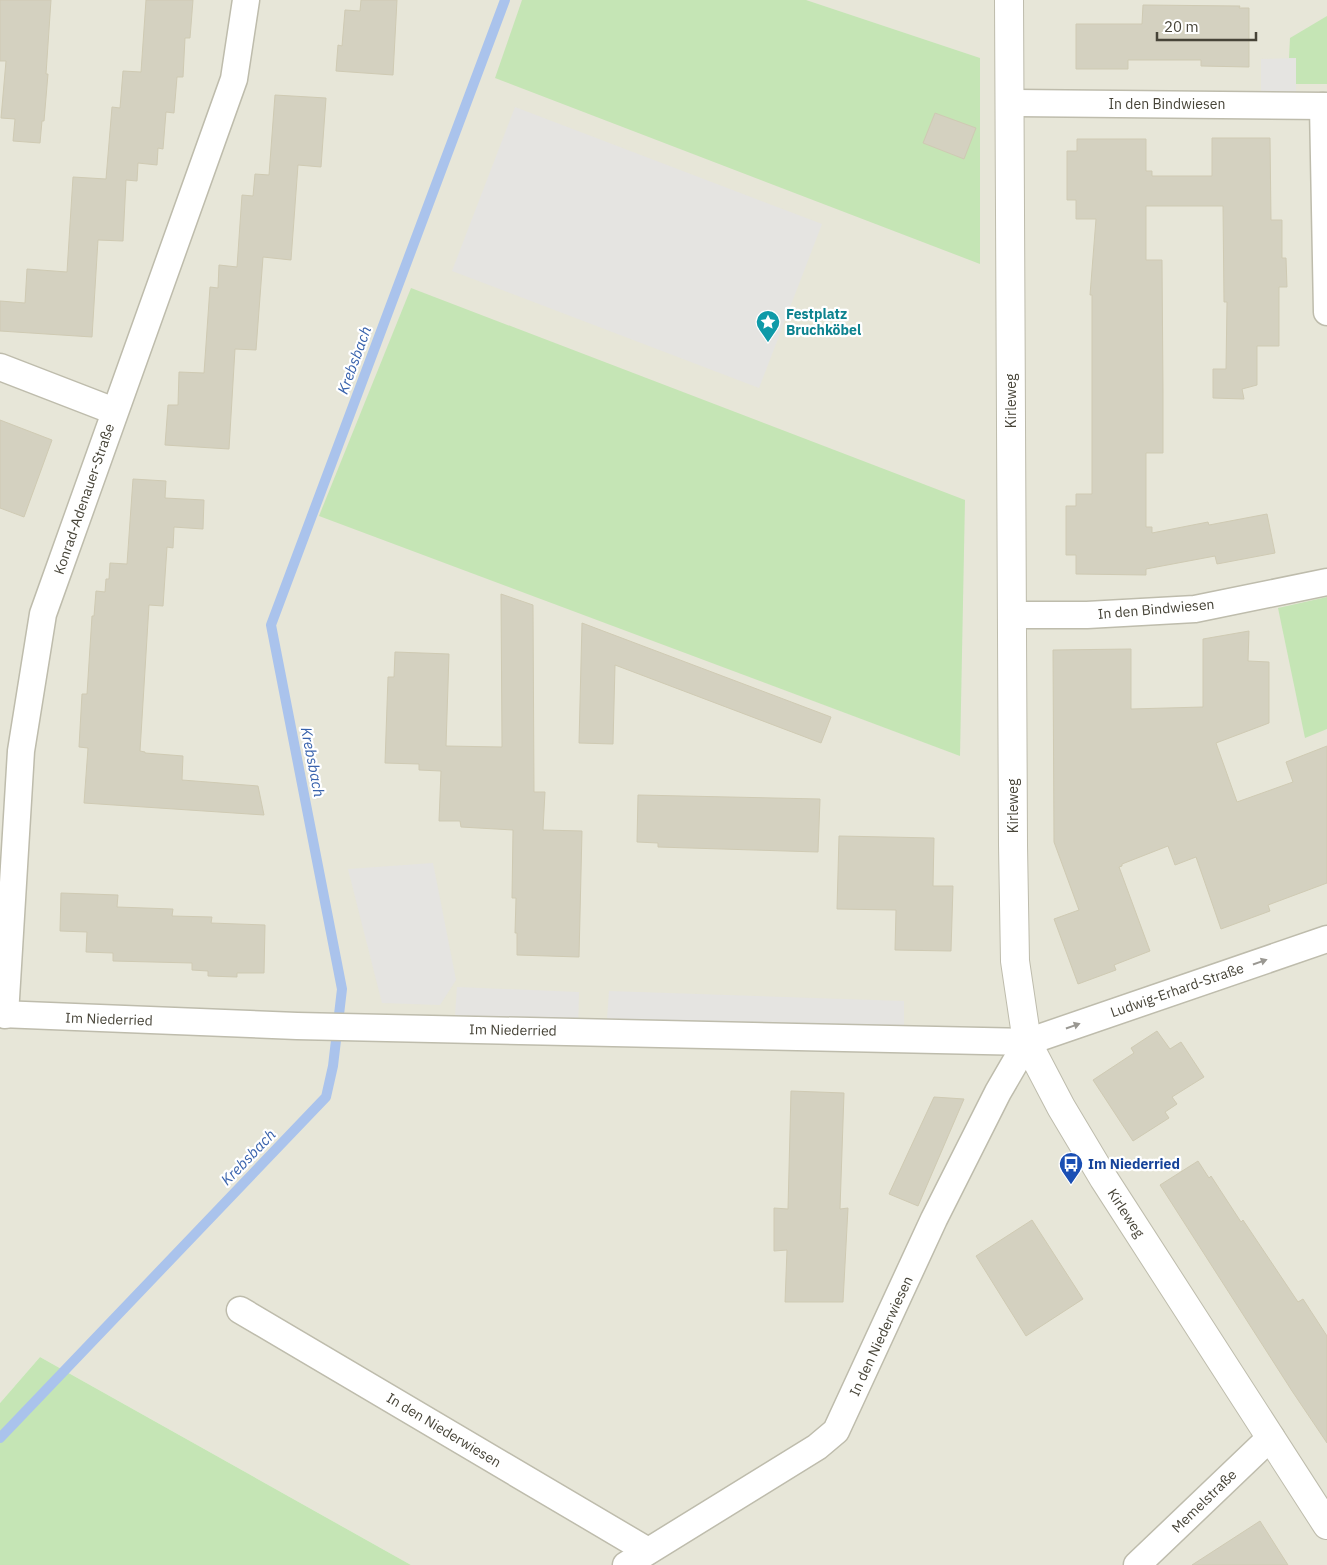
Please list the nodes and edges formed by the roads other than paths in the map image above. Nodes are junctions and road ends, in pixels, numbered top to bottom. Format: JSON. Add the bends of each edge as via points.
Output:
{"nodes":[{"id":1,"x":246,"y":0,"type":"edge"},
{"id":2,"x":1010,"y":0,"type":"edge"},
{"id":3,"x":1010,"y":103,"type":"junction"},
{"id":4,"x":1325,"y":106,"type":"edge"},
{"id":5,"x":1327,"y":312,"type":"edge"},
{"id":6,"x":0,"y":367,"type":"edge"},
{"id":7,"x":114,"y":411,"type":"junction"},
{"id":8,"x":1327,"y":582,"type":"edge"},
{"id":9,"x":1012,"y":614,"type":"junction"},
{"id":10,"x":1327,"y":939,"type":"edge"},
{"id":11,"x":3,"y":1015,"type":"edge"},
{"id":12,"x":1027,"y":1042,"type":"junction"},
{"id":13,"x":240,"y":1310,"type":"dead end"},
{"id":14,"x":1271,"y":1438,"type":"junction"},
{"id":15,"x":1327,"y":1525,"type":"edge"},
{"id":16,"x":648,"y":1551,"type":"junction"},
{"id":17,"x":626,"y":1565,"type":"edge"},
{"id":18,"x":1137,"y":1565,"type":"edge"}],
"edges":[{"from":1,"to":7,"type":"street","name":"Konrad-Adenauer-Straße","via":[[234,79]]},
{"from":2,"to":3,"type":"street","name":"Kirleweg"},
{"from":3,"to":4,"type":"street","name":"In den Bindwiesen"},
{"from":3,"to":9,"type":"street","name":"Kirleweg"},
{"from":4,"to":5,"type":"street","name":"In den Bindwiesen"},
{"from":6,"to":7,"type":"street"},
{"from":7,"to":11,"type":"street","name":"Konrad-Adenauer-Straße","via":[[43,614],[21,751]]},
{"from":8,"to":9,"type":"street","name":"In den Bindwiesen","via":[[1195,609],[1087,615]]},
{"from":9,"to":12,"type":"street","name":"Kirleweg","via":[[1015,961]]},
{"from":12,"to":10,"type":"street","name":"Ludwig-Erhard-Straße","one_way":true},
{"from":11,"to":12,"type":"street","name":"Im Niederried","via":[[297,1026]]},
{"from":12,"to":14,"type":"street","name":"Kirleweg","via":[[1104,1179]]},
{"from":12,"to":16,"type":"street","name":"In den Niederwiesen","via":[[934,1219],[836,1432],[817,1447]]},
{"from":13,"to":16,"type":"street","name":"In den Niederwiesen"},
{"from":14,"to":15,"type":"street","name":"Kirleweg"},
{"from":14,"to":18,"type":"street","name":"Memelstraße"},
{"from":16,"to":17,"type":"street","name":"In den Niederwiesen"}]}
